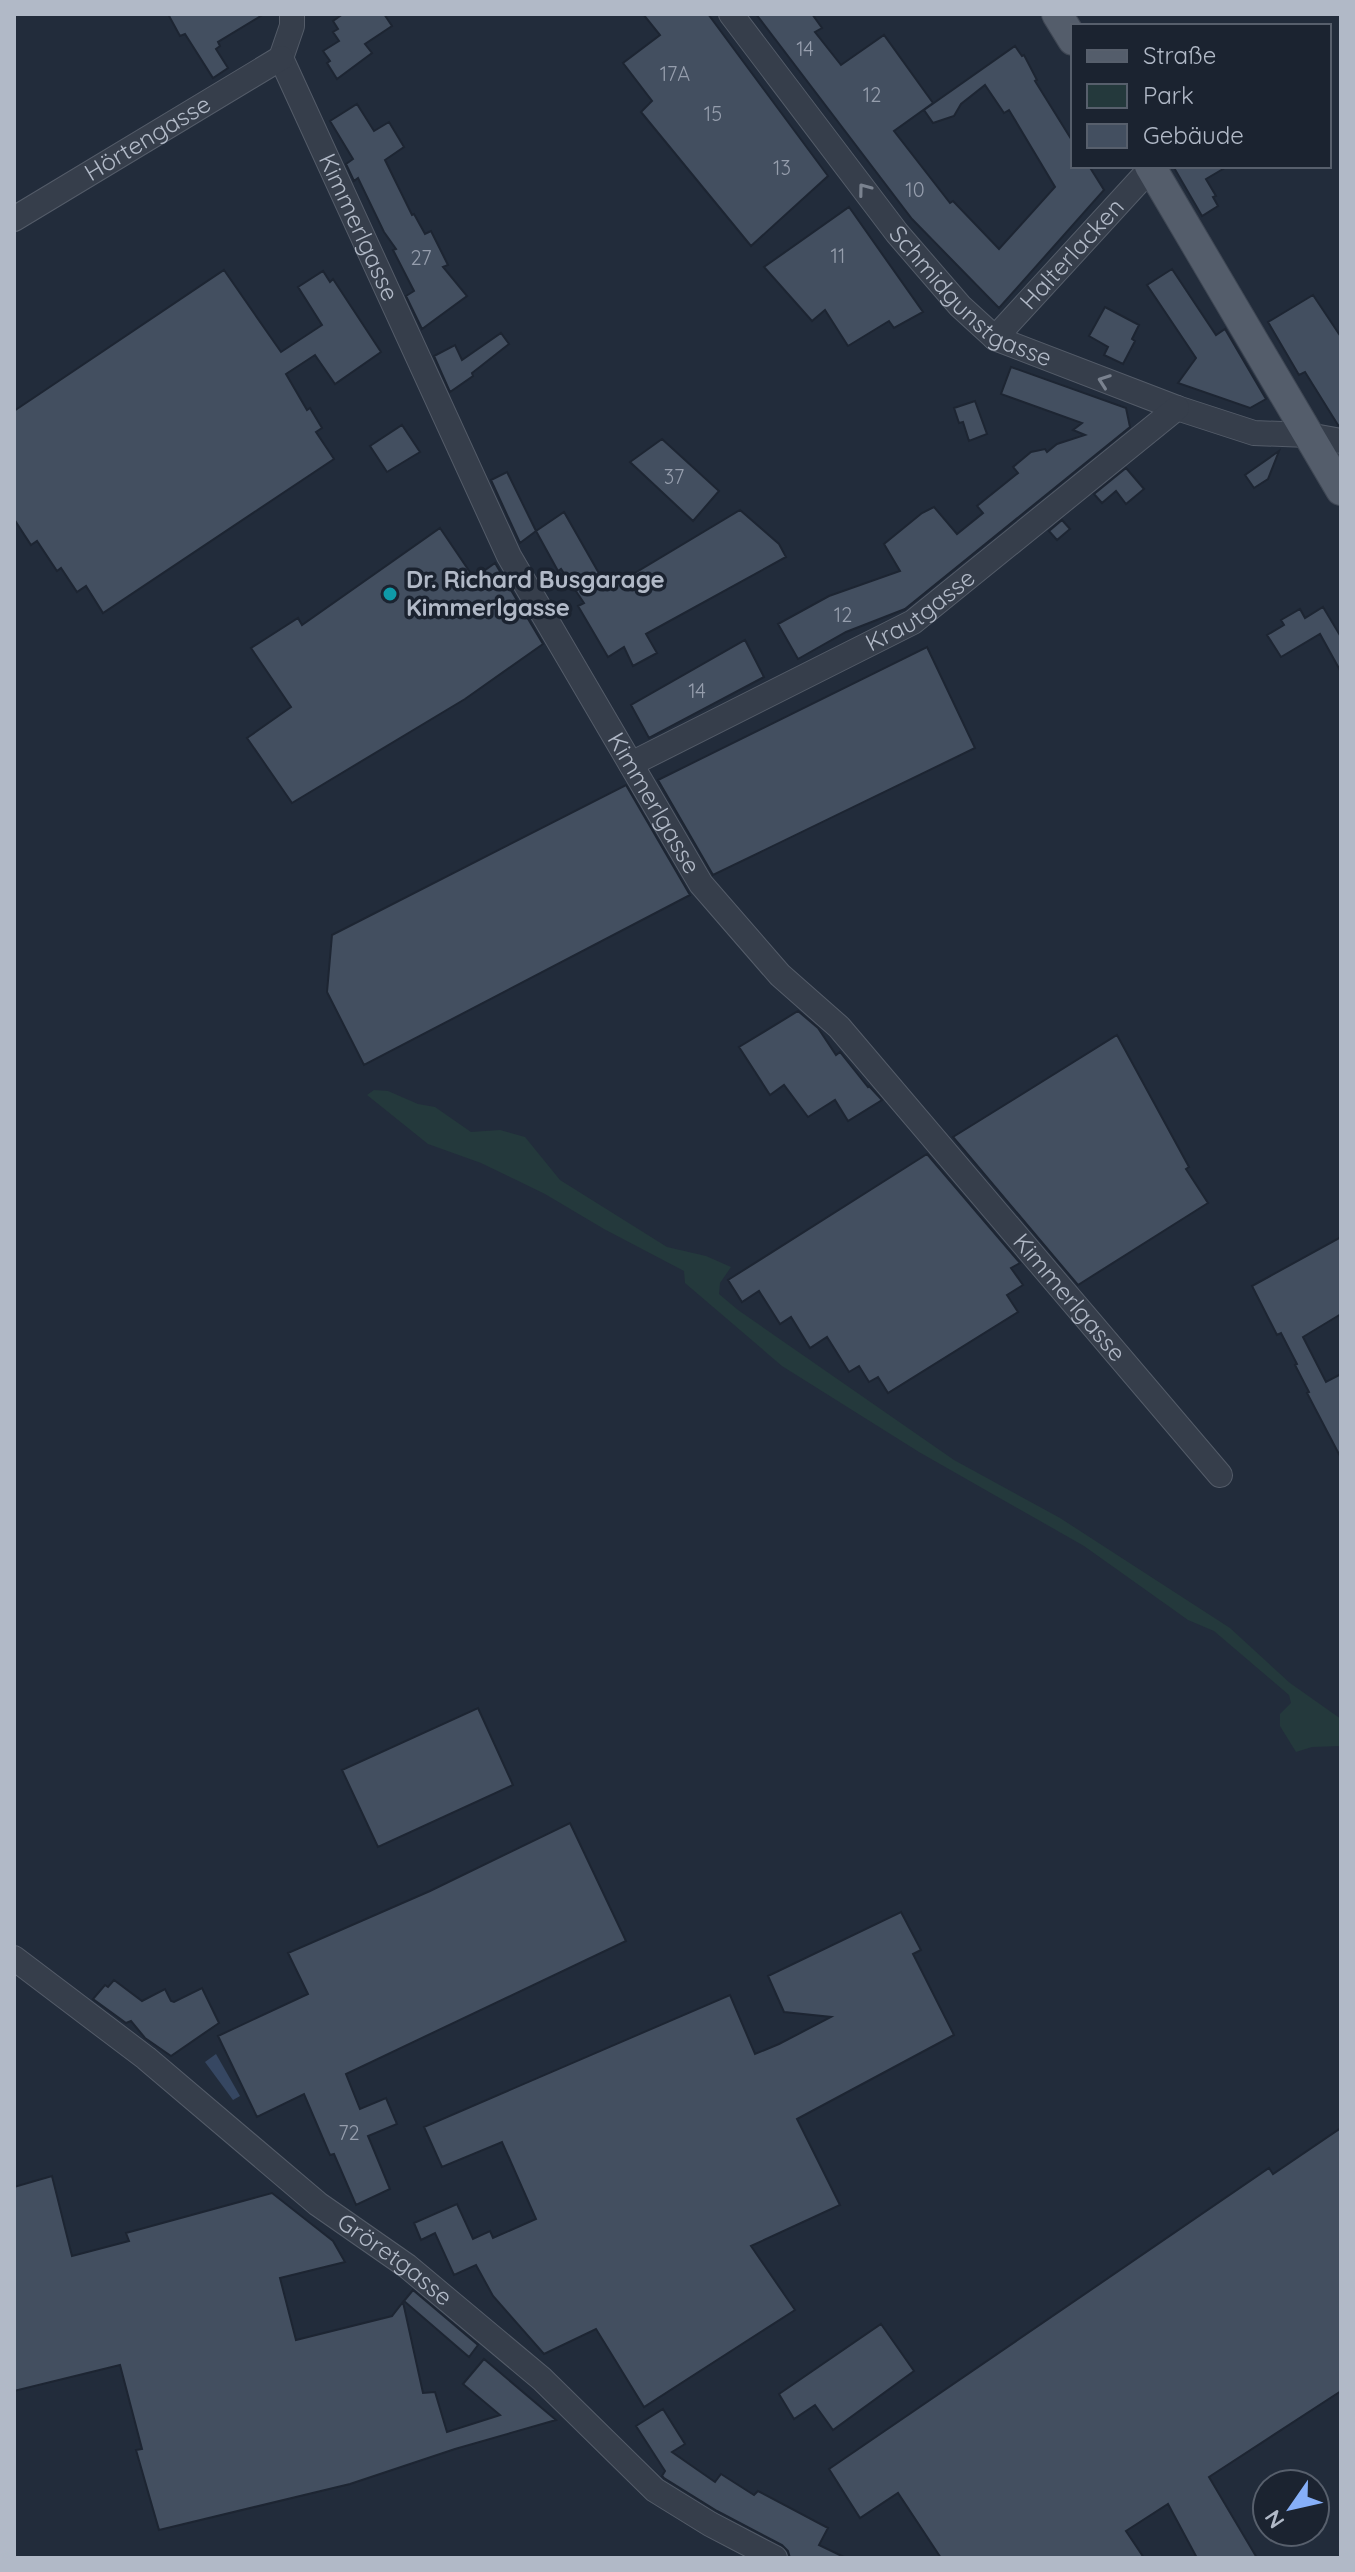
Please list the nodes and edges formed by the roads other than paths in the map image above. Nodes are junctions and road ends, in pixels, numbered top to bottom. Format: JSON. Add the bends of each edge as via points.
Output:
{"nodes":[{"id":1,"x":292,"y":14,"type":"edge"},
{"id":2,"x":731,"y":14,"type":"edge"},
{"id":3,"x":1057,"y":14,"type":"edge"},
{"id":4,"x":1071,"y":37,"type":"edge"},
{"id":5,"x":281,"y":58,"type":"junction"},
{"id":6,"x":1149,"y":168,"type":"edge"},
{"id":7,"x":1151,"y":168,"type":"edge"},
{"id":8,"x":14,"y":219,"type":"edge"},
{"id":9,"x":995,"y":338,"type":"junction"},
{"id":10,"x":1177,"y":408,"type":"junction"},
{"id":11,"x":1308,"y":435,"type":"junction"},
{"id":12,"x":1341,"y":441,"type":"edge"},
{"id":13,"x":1341,"y":490,"type":"edge"},
{"id":14,"x":631,"y":764,"type":"junction"},
{"id":15,"x":1220,"y":1475,"type":"dead end"},
{"id":16,"x":14,"y":1958,"type":"edge"},
{"id":17,"x":775,"y":2558,"type":"edge"}],
"edges":[{"from":1,"to":5,"type":"street"},
{"from":9,"to":2,"type":"street","name":"Schmidgunstgasse","one_way":true,"via":[[897,233]]},
{"from":3,"to":4,"type":"main road"},
{"from":5,"to":8,"type":"street","name":"Hörtengasse"},
{"from":5,"to":14,"type":"street","name":"Kimmerlgasse","via":[[509,556]]},
{"from":6,"to":9,"type":"street","name":"Halterlacken"},
{"from":7,"to":11,"type":"main road"},
{"from":10,"to":9,"type":"street","name":"Schmidgunstgasse","one_way":true},
{"from":10,"to":11,"type":"street","name":"Schmidgunstgasse","via":[[1254,433]]},
{"from":10,"to":14,"type":"street","name":"Krautgasse","via":[[913,622]]},
{"from":11,"to":12,"type":"street","name":"Schmidgunstgasse"},
{"from":11,"to":13,"type":"main road"},
{"from":14,"to":15,"type":"street","name":"Kimmerlgasse","via":[[701,884],[780,975],[839,1027]]},
{"from":16,"to":17,"type":"street","name":"Gröretgasse","via":[[146,2058],[318,2204],[407,2266],[542,2379],[655,2490]]}]}
